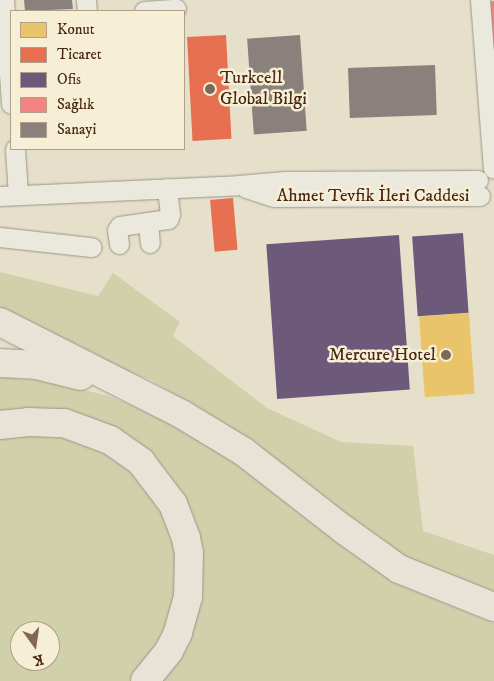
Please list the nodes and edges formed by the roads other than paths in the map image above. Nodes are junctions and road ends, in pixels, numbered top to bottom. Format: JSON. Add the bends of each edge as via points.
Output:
{"nodes":[{"id":1,"x":4,"y":0,"type":"edge"},
{"id":2,"x":480,"y":0,"type":"edge"},
{"id":3,"x":176,"y":7,"type":"edge"},
{"id":4,"x":152,"y":10,"type":"edge"},
{"id":5,"x":5,"y":21,"type":"edge"},
{"id":6,"x":10,"y":90,"type":"edge"},
{"id":7,"x":14,"y":150,"type":"edge"},
{"id":8,"x":488,"y":184,"type":"edge"},
{"id":9,"x":167,"y":188,"type":"junction"},
{"id":10,"x":9,"y":195,"type":"edge"},
{"id":11,"x":148,"y":222,"type":"junction"},
{"id":12,"x":0,"y":237,"type":"edge"},
{"id":13,"x":150,"y":243,"type":"dead end"},
{"id":14,"x":118,"y":244,"type":"dead end"},
{"id":15,"x":91,"y":247,"type":"dead end"},
{"id":16,"x":0,"y":322,"type":"edge"},
{"id":17,"x":0,"y":363,"type":"edge"},
{"id":18,"x":108,"y":379,"type":"junction"},
{"id":19,"x":0,"y":425,"type":"edge"},
{"id":20,"x":494,"y":607,"type":"edge"},
{"id":21,"x":145,"y":681,"type":"edge"}],
"edges":[{"from":1,"to":5,"type":"street"},
{"from":2,"to":8,"type":"street"},
{"from":3,"to":4,"type":"street"},
{"from":5,"to":6,"type":"street"},
{"from":7,"to":10,"type":"street"},
{"from":8,"to":9,"type":"street","name":"Ahmet Tevfik İleri Caddesi","via":[[274,197],[238,186]]},
{"from":9,"to":10,"type":"street","name":"Ahmet Tevfik İleri Caddesi"},
{"from":9,"to":11,"type":"street","via":[[169,217]]},
{"from":11,"to":13,"type":"street"},
{"from":11,"to":14,"type":"street","via":[[120,226],[117,230]]},
{"from":12,"to":15,"type":"street"},
{"from":16,"to":18,"type":"highway"},
{"from":17,"to":18,"type":"highway"},
{"from":18,"to":20,"type":"highway","via":[[183,416],[244,452],[399,568]]},
{"from":19,"to":21,"type":"highway","via":[[55,422],[95,433],[141,462],[173,504],[189,553],[188,597],[178,633],[169,651]]}]}
